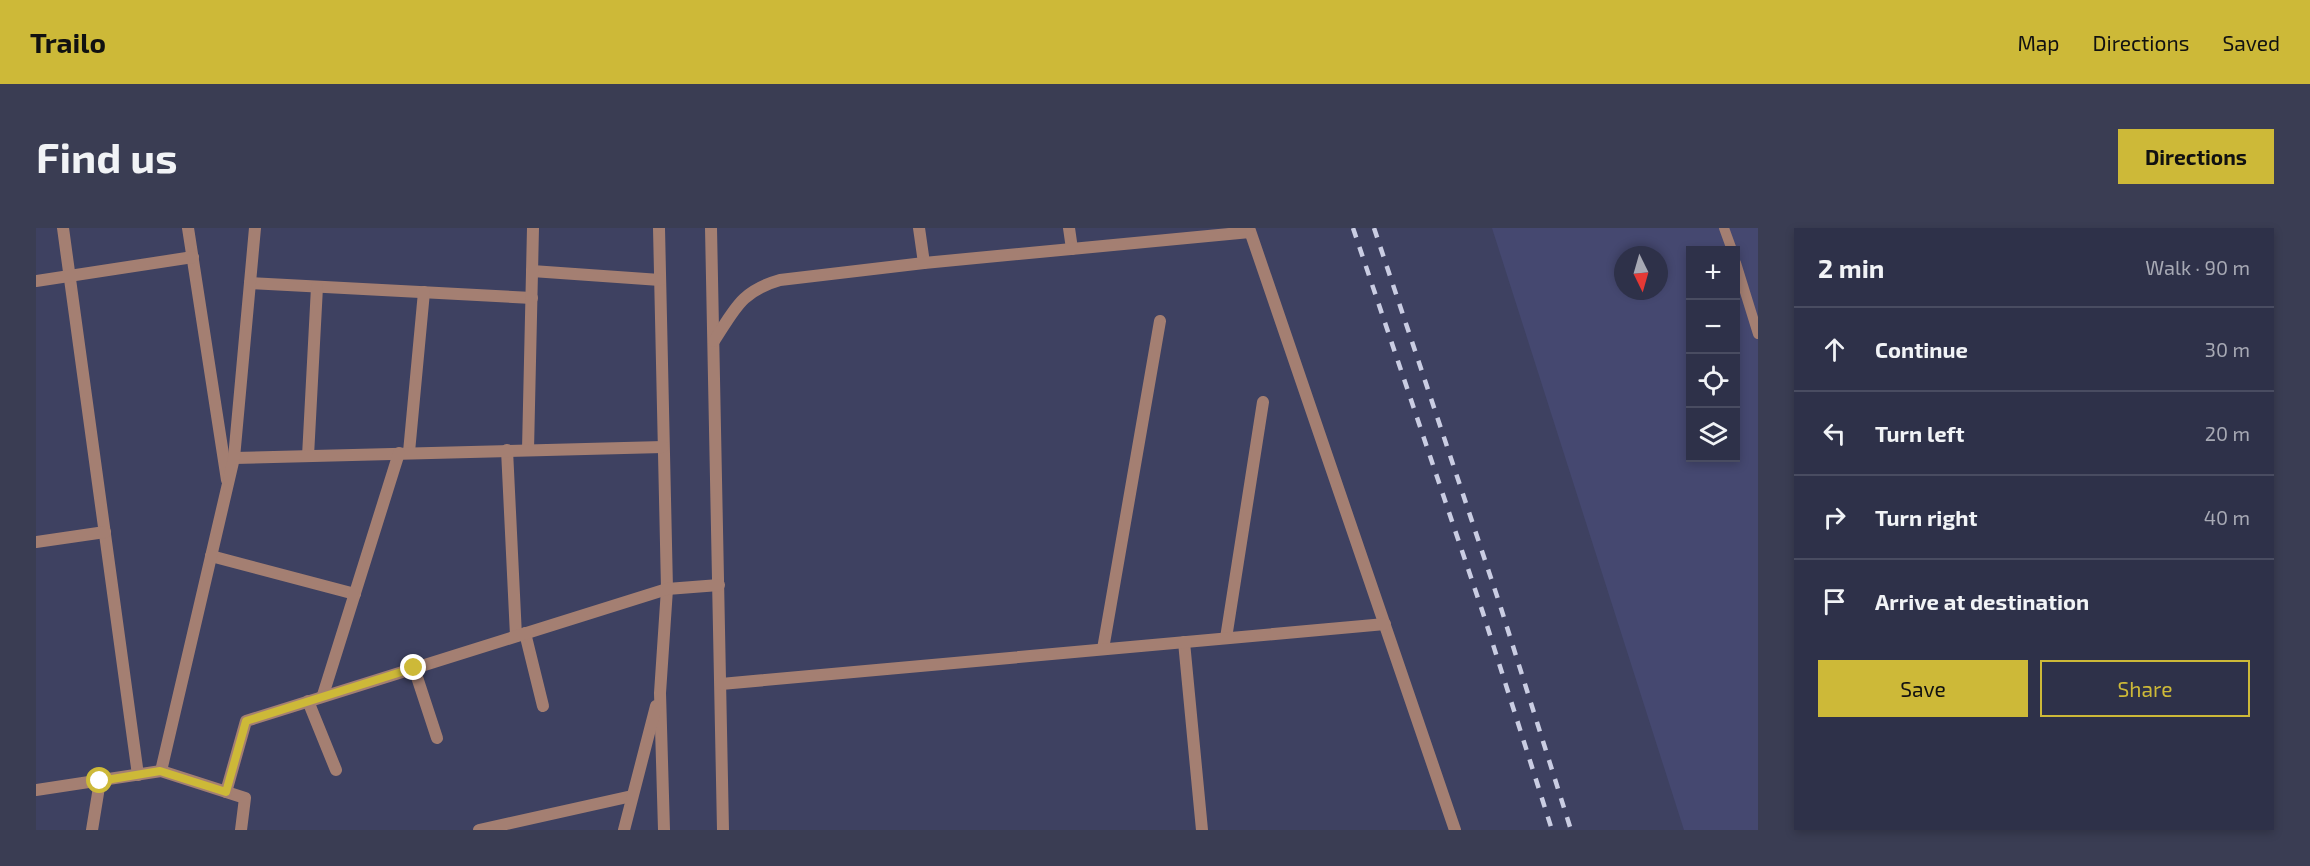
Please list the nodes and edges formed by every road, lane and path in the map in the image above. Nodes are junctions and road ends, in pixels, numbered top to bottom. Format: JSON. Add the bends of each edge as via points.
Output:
{"nodes":[{"id":1,"x":63,"y":228,"type":"edge"},
{"id":2,"x":188,"y":228,"type":"edge"},
{"id":3,"x":255,"y":228,"type":"edge"},
{"id":4,"x":533,"y":228,"type":"edge"},
{"id":5,"x":659,"y":228,"type":"edge"},
{"id":6,"x":711,"y":228,"type":"edge"},
{"id":7,"x":919,"y":228,"type":"edge"},
{"id":8,"x":1069,"y":228,"type":"edge"},
{"id":9,"x":1725,"y":228,"type":"edge"},
{"id":10,"x":1249,"y":230,"type":"edge"},
{"id":11,"x":1731,"y":246,"type":"edge"},
{"id":12,"x":1072,"y":249,"type":"junction"},
{"id":13,"x":193,"y":257,"type":"junction"},
{"id":14,"x":924,"y":263,"type":"junction"},
{"id":15,"x":532,"y":271,"type":"junction"},
{"id":16,"x":70,"y":276,"type":"junction"},
{"id":17,"x":1740,"y":276,"type":"edge"},
{"id":18,"x":660,"y":280,"type":"junction"},
{"id":19,"x":36,"y":281,"type":"edge"},
{"id":20,"x":250,"y":283,"type":"junction"},
{"id":21,"x":317,"y":287,"type":"junction"},
{"id":22,"x":424,"y":292,"type":"junction"},
{"id":23,"x":532,"y":298,"type":"junction"},
{"id":24,"x":1160,"y":321,"type":"dead end"},
{"id":25,"x":1758,"y":334,"type":"edge"},
{"id":26,"x":714,"y":341,"type":"junction"},
{"id":27,"x":1263,"y":402,"type":"dead end"},
{"id":28,"x":663,"y":447,"type":"junction"},
{"id":29,"x":507,"y":450,"type":"junction"},
{"id":30,"x":528,"y":450,"type":"junction"},
{"id":31,"x":404,"y":452,"type":"junction"},
{"id":32,"x":308,"y":456,"type":"junction"},
{"id":33,"x":234,"y":458,"type":"junction"},
{"id":34,"x":228,"y":487,"type":"junction"},
{"id":35,"x":105,"y":532,"type":"junction"},
{"id":36,"x":36,"y":542,"type":"edge"},
{"id":37,"x":211,"y":556,"type":"junction"},
{"id":38,"x":719,"y":585,"type":"junction"},
{"id":39,"x":667,"y":589,"type":"junction"},
{"id":40,"x":355,"y":594,"type":"junction"},
{"id":41,"x":1385,"y":624,"type":"junction"},
{"id":42,"x":520,"y":635,"type":"junction"},
{"id":43,"x":1226,"y":638,"type":"junction"},
{"id":44,"x":1184,"y":642,"type":"junction"},
{"id":45,"x":1103,"y":650,"type":"junction"},
{"id":46,"x":414,"y":668,"type":"junction"},
{"id":47,"x":721,"y":684,"type":"junction"},
{"id":48,"x":660,"y":693,"type":"junction"},
{"id":49,"x":323,"y":695,"type":"junction"},
{"id":50,"x":308,"y":701,"type":"junction"},
{"id":51,"x":543,"y":706,"type":"dead end"},
{"id":52,"x":437,"y":738,"type":"dead end"},
{"id":53,"x":336,"y":770,"type":"dead end"},
{"id":54,"x":160,"y":771,"type":"junction"},
{"id":55,"x":138,"y":775,"type":"junction"},
{"id":56,"x":100,"y":781,"type":"junction"},
{"id":57,"x":36,"y":790,"type":"edge"},
{"id":58,"x":226,"y":792,"type":"junction"},
{"id":59,"x":633,"y":795,"type":"junction"},
{"id":60,"x":92,"y":830,"type":"edge"},
{"id":61,"x":241,"y":830,"type":"edge"},
{"id":62,"x":479,"y":830,"type":"edge"},
{"id":63,"x":624,"y":830,"type":"edge"},
{"id":64,"x":664,"y":830,"type":"edge"},
{"id":65,"x":723,"y":830,"type":"edge"},
{"id":66,"x":1202,"y":830,"type":"edge"},
{"id":67,"x":1455,"y":830,"type":"edge"}],
"edges":[{"from":1,"to":16,"type":"street"},
{"from":2,"to":13,"type":"street"},
{"from":3,"to":20,"type":"street"},
{"from":4,"to":15,"type":"street"},
{"from":5,"to":18,"type":"street"},
{"from":6,"to":26,"type":"street"},
{"from":7,"to":14,"type":"street"},
{"from":8,"to":12,"type":"street"},
{"from":9,"to":11,"type":"lane"},
{"from":10,"to":12,"type":"street"},
{"from":10,"to":41,"type":"street"},
{"from":12,"to":14,"type":"street"},
{"from":13,"to":16,"type":"street"},
{"from":13,"to":34,"type":"street"},
{"from":14,"to":26,"type":"street","via":[[761,285],[740,302]]},
{"from":15,"to":18,"type":"street"},
{"from":15,"to":23,"type":"street"},
{"from":16,"to":19,"type":"street"},
{"from":16,"to":35,"type":"street"},
{"from":17,"to":25,"type":"lane"},
{"from":18,"to":28,"type":"street"},
{"from":20,"to":21,"type":"street"},
{"from":20,"to":33,"type":"street"},
{"from":21,"to":22,"type":"street"},
{"from":21,"to":32,"type":"street"},
{"from":22,"to":23,"type":"street"},
{"from":22,"to":31,"type":"street"},
{"from":23,"to":30,"type":"street"},
{"from":24,"to":45,"type":"street"},
{"from":26,"to":38,"type":"street"},
{"from":27,"to":43,"type":"street"},
{"from":28,"to":30,"type":"street"},
{"from":28,"to":39,"type":"street"},
{"from":29,"to":30,"type":"street"},
{"from":29,"to":31,"type":"street"},
{"from":29,"to":42,"type":"street"},
{"from":31,"to":32,"type":"street"},
{"from":31,"to":40,"type":"street"},
{"from":32,"to":33,"type":"street"},
{"from":33,"to":34,"type":"street"},
{"from":34,"to":37,"type":"street"},
{"from":35,"to":36,"type":"street"},
{"from":35,"to":55,"type":"street"},
{"from":37,"to":40,"type":"street"},
{"from":37,"to":54,"type":"street"},
{"from":38,"to":39,"type":"street"},
{"from":38,"to":47,"type":"street"},
{"from":39,"to":42,"type":"street"},
{"from":39,"to":48,"type":"street"},
{"from":40,"to":49,"type":"street"},
{"from":41,"to":43,"type":"street"},
{"from":41,"to":67,"type":"street"},
{"from":42,"to":46,"type":"street"},
{"from":42,"to":51,"type":"street"},
{"from":43,"to":44,"type":"street"},
{"from":44,"to":45,"type":"street"},
{"from":44,"to":66,"type":"street"},
{"from":45,"to":47,"type":"street"},
{"from":46,"to":49,"type":"street"},
{"from":46,"to":52,"type":"street"},
{"from":47,"to":65,"type":"street"},
{"from":48,"to":59,"type":"street"},
{"from":48,"to":64,"type":"street"},
{"from":49,"to":50,"type":"street"},
{"from":50,"to":53,"type":"street"},
{"from":50,"to":58,"type":"street","via":[[246,721]]},
{"from":54,"to":55,"type":"street"},
{"from":54,"to":58,"type":"street"},
{"from":55,"to":56,"type":"street"},
{"from":56,"to":57,"type":"street"},
{"from":56,"to":60,"type":"street"},
{"from":58,"to":61,"type":"street","via":[[245,798]]},
{"from":59,"to":62,"type":"street"},
{"from":59,"to":63,"type":"street"}]}
